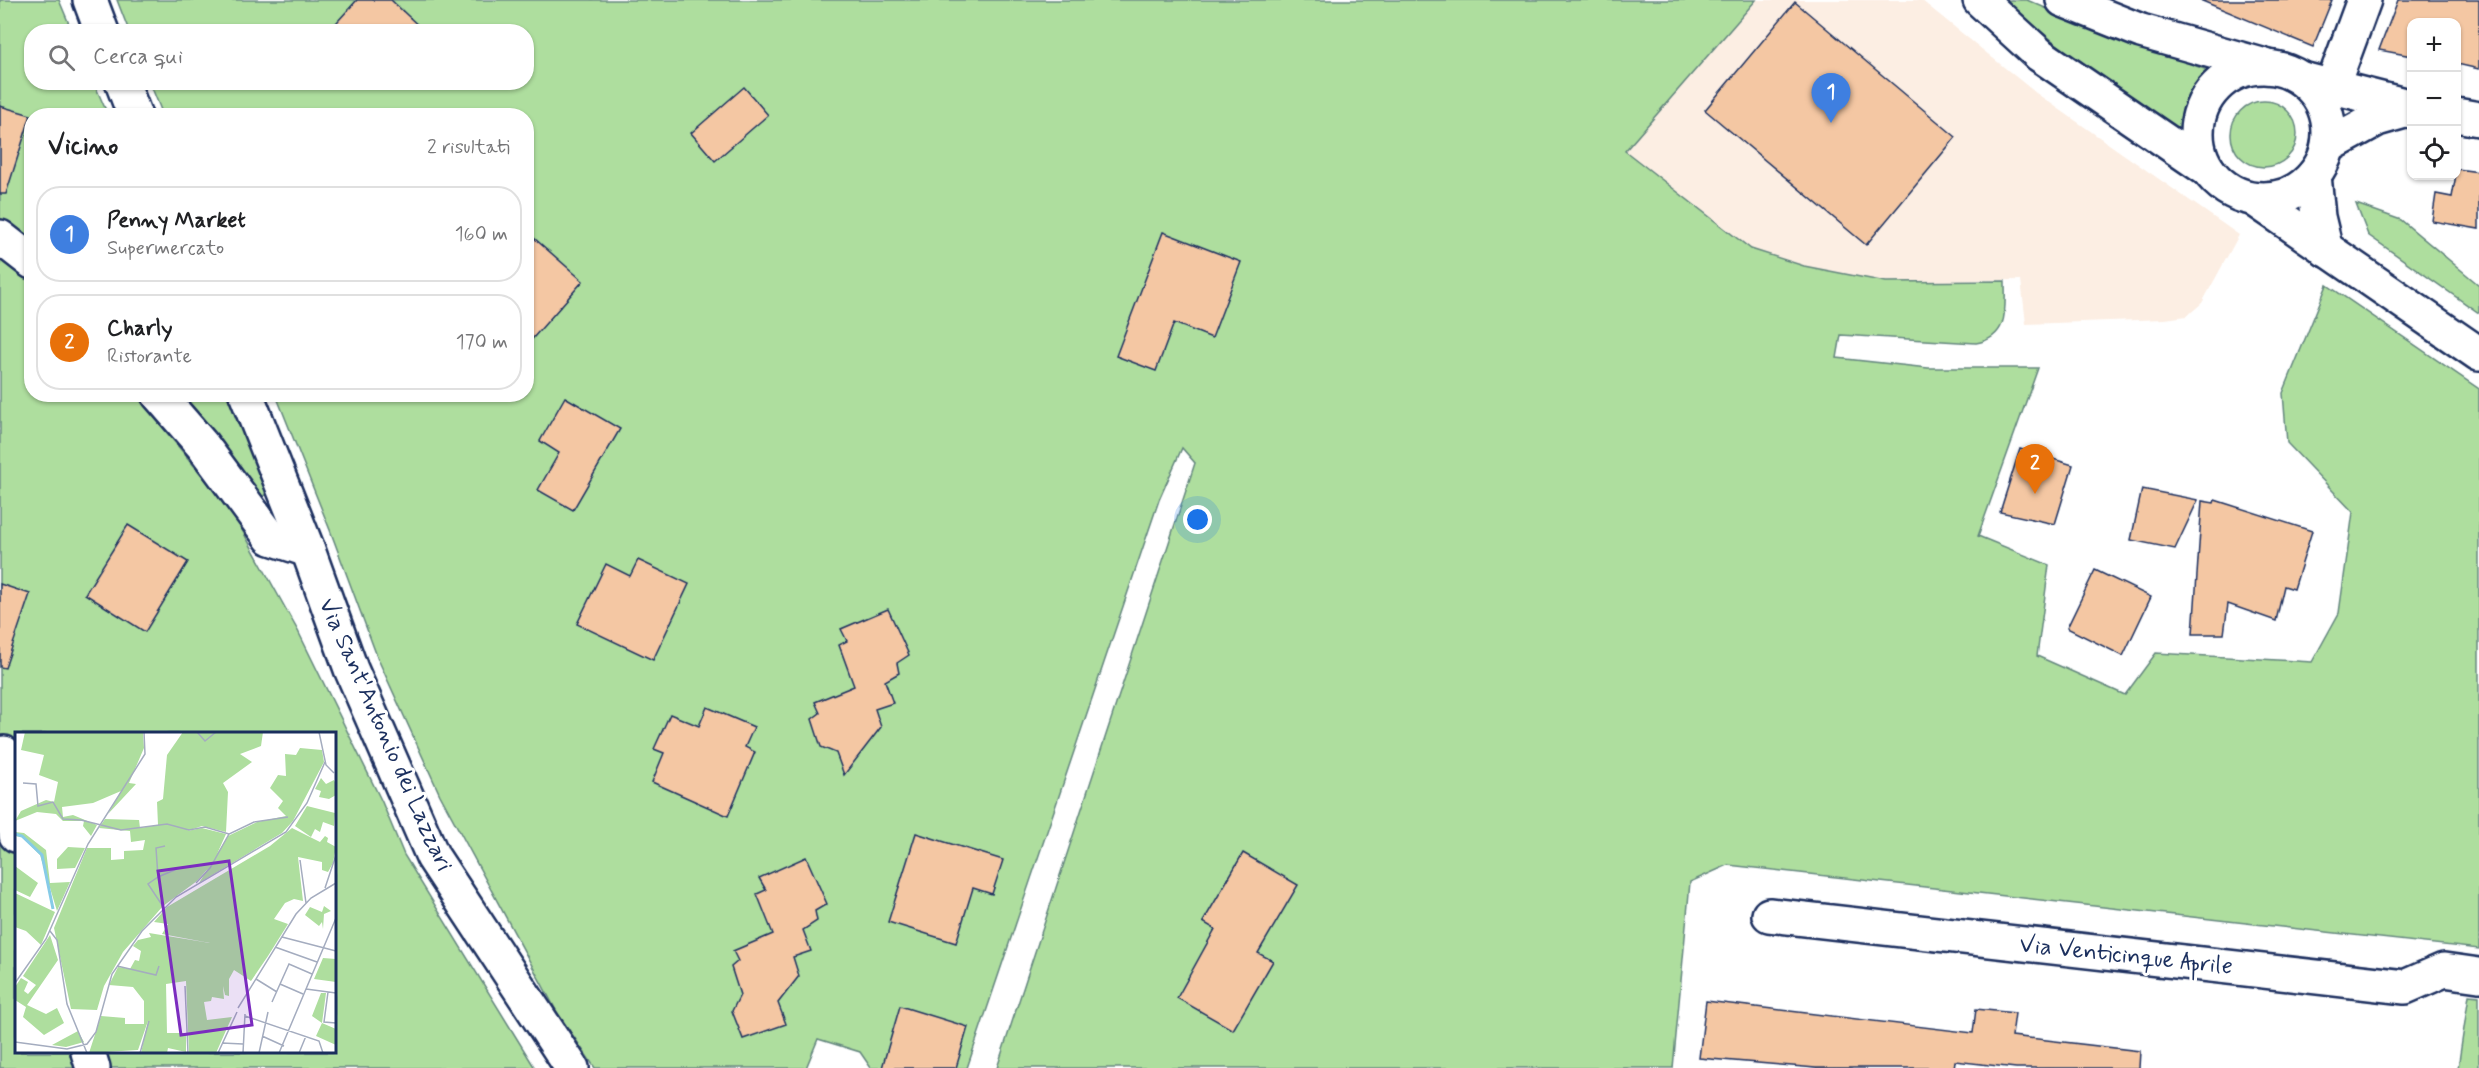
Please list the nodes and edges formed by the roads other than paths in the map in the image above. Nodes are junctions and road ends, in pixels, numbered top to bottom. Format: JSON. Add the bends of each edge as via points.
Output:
{"nodes":[{"id":1,"x":90,"y":0,"type":"edge"},
{"id":2,"x":1980,"y":0,"type":"edge"},
{"id":3,"x":2063,"y":0,"type":"edge"},
{"id":4,"x":2364,"y":0,"type":"edge"},
{"id":5,"x":99,"y":24,"type":"edge"},
{"id":6,"x":2266,"y":67,"type":"junction"},
{"id":7,"x":2317,"y":83,"type":"junction"},
{"id":8,"x":125,"y":90,"type":"edge"},
{"id":9,"x":2407,"y":107,"type":"edge"},
{"id":10,"x":132,"y":108,"type":"edge"},
{"id":11,"x":2407,"y":109,"type":"edge"},
{"id":12,"x":2461,"y":116,"type":"edge"},
{"id":13,"x":2479,"y":119,"type":"edge"},
{"id":14,"x":2328,"y":146,"type":"junction"},
{"id":15,"x":2208,"y":170,"type":"junction"},
{"id":16,"x":2314,"y":175,"type":"junction"},
{"id":17,"x":2254,"y":199,"type":"junction"},
{"id":18,"x":0,"y":237,"type":"edge"},
{"id":19,"x":2326,"y":250,"type":"junction"},
{"id":20,"x":24,"y":256,"type":"edge"},
{"id":21,"x":2479,"y":354,"type":"edge"},
{"id":22,"x":165,"y":402,"type":"edge"},
{"id":23,"x":249,"y":402,"type":"edge"},
{"id":24,"x":308,"y":550,"type":"junction"},
{"id":25,"x":4,"y":753,"type":"dead end"},
{"id":26,"x":15,"y":828,"type":"edge"},
{"id":27,"x":1769,"y":915,"type":"dead end"},
{"id":28,"x":2479,"y":975,"type":"edge"},
{"id":29,"x":88,"y":1053,"type":"edge"},
{"id":30,"x":569,"y":1067,"type":"edge"},
{"id":31,"x":93,"y":1068,"type":"edge"}],
"edges":[{"from":1,"to":5,"type":"street"},
{"from":2,"to":15,"type":"street","via":[[2040,55]]},
{"from":3,"to":6,"type":"street","via":[[2142,31]]},
{"from":4,"to":7,"type":"street"},
{"from":6,"to":7,"type":"street"},
{"from":6,"to":15,"type":"street","via":[[2238,71],[2214,88],[2199,114],[2197,143]]},
{"from":7,"to":9,"type":"street"},
{"from":7,"to":14,"type":"street","via":[[2328,121]]},
{"from":8,"to":10,"type":"street"},
{"from":11,"to":14,"type":"street","via":[[2377,118]]},
{"from":12,"to":13,"type":"street"},
{"from":14,"to":16,"type":"street"},
{"from":15,"to":17,"type":"street","via":[[2220,184]]},
{"from":16,"to":17,"type":"street","via":[[2287,195]]},
{"from":16,"to":19,"type":"street"},
{"from":17,"to":19,"type":"street"},
{"from":18,"to":20,"type":"street"},
{"from":19,"to":21,"type":"street"},
{"from":22,"to":24,"type":"street","via":[[271,538]]},
{"from":23,"to":24,"type":"street","name":"Via Sant'Antonio dei Lazzari"},
{"from":24,"to":30,"type":"street","name":"Via Sant'Antonio dei Lazzari","via":[[351,669],[433,857]]},
{"from":25,"to":26,"type":"street"},
{"from":27,"to":28,"type":"street","name":"Via Venticinque Aprile","via":[[2405,987],[2444,970]]},
{"from":29,"to":31,"type":"street"}]}
